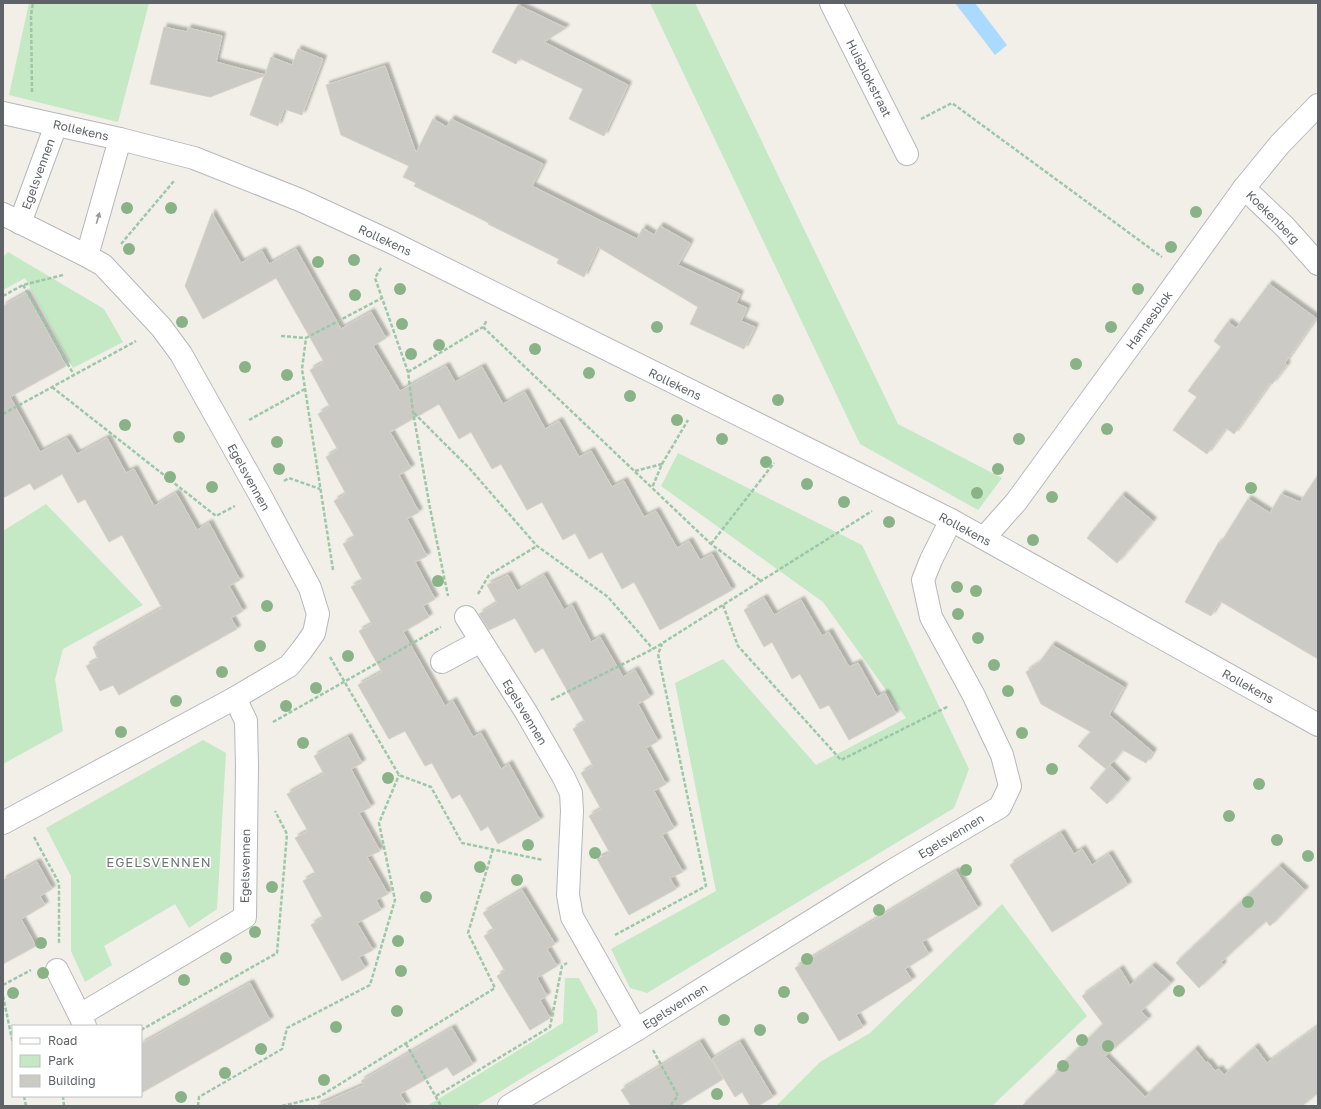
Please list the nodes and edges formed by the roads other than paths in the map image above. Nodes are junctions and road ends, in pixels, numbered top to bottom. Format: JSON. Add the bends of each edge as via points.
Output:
{"nodes":[{"id":1,"x":830,"y":3,"type":"edge"},
{"id":2,"x":1318,"y":105,"type":"edge"},
{"id":3,"x":3,"y":112,"type":"edge"},
{"id":4,"x":56,"y":125,"type":"junction"},
{"id":5,"x":120,"y":139,"type":"junction"},
{"id":6,"x":907,"y":154,"type":"dead end"},
{"id":7,"x":1244,"y":188,"type":"junction"},
{"id":8,"x":11,"y":219,"type":"edge"},
{"id":9,"x":95,"y":261,"type":"junction"},
{"id":10,"x":1318,"y":264,"type":"edge"},
{"id":11,"x":951,"y":520,"type":"junction"},
{"id":12,"x":984,"y":538,"type":"junction"},
{"id":13,"x":466,"y":617,"type":"road end"},
{"id":14,"x":481,"y":641,"type":"junction"},
{"id":15,"x":442,"y":662,"type":"dead end"},
{"id":16,"x":235,"y":698,"type":"junction"},
{"id":17,"x":1318,"y":725,"type":"edge"},
{"id":18,"x":12,"y":818,"type":"edge"},
{"id":19,"x":57,"y":970,"type":"dead end"},
{"id":20,"x":82,"y":1021,"type":"edge"},
{"id":21,"x":638,"y":1029,"type":"junction"},
{"id":22,"x":509,"y":1106,"type":"edge"}],
"edges":[{"from":1,"to":6,"type":"street","name":"Huisblokstraat"},
{"from":2,"to":7,"type":"street","name":"Hannesblok","via":[[1280,144]]},
{"from":3,"to":4,"type":"street","name":"Rollekens"},
{"from":4,"to":5,"type":"street","name":"Rollekens"},
{"from":4,"to":8,"type":"street","name":"Egelsvennen"},
{"from":9,"to":5,"type":"street","one_way":true},
{"from":5,"to":11,"type":"street","name":"Rollekens","via":[[194,158],[300,200],[393,243]]},
{"from":7,"to":10,"type":"street","name":"Koekenberg","via":[[1286,227]]},
{"from":7,"to":12,"type":"street","name":"Hannesblok","via":[[1016,502]]},
{"from":8,"to":9,"type":"street","name":"Egelsvennen"},
{"from":9,"to":16,"type":"street","name":"Egelsvennen","via":[[161,327],[181,354],[310,588],[318,614],[314,633],[289,666]]},
{"from":11,"to":12,"type":"street","name":"Rollekens"},
{"from":11,"to":21,"type":"street","name":"Egelsvennen","via":[[923,580],[931,617],[973,694],[1002,755],[1010,786],[1000,807],[890,872]]},
{"from":12,"to":17,"type":"street","name":"Rollekens"},
{"from":13,"to":14,"type":"street","name":"Egelsvennen"},
{"from":14,"to":15,"type":"street"},
{"from":14,"to":21,"type":"street","name":"Egelsvennen","via":[[526,712],[571,793],[568,895],[572,918]]},
{"from":16,"to":18,"type":"street","name":"Egelsvennen"},
{"from":16,"to":20,"type":"street","name":"Egelsvennen","via":[[246,721],[245,917]]},
{"from":19,"to":20,"type":"street","name":"Egelsvennen"},
{"from":21,"to":22,"type":"street","name":"Egelsvennen"}]}
